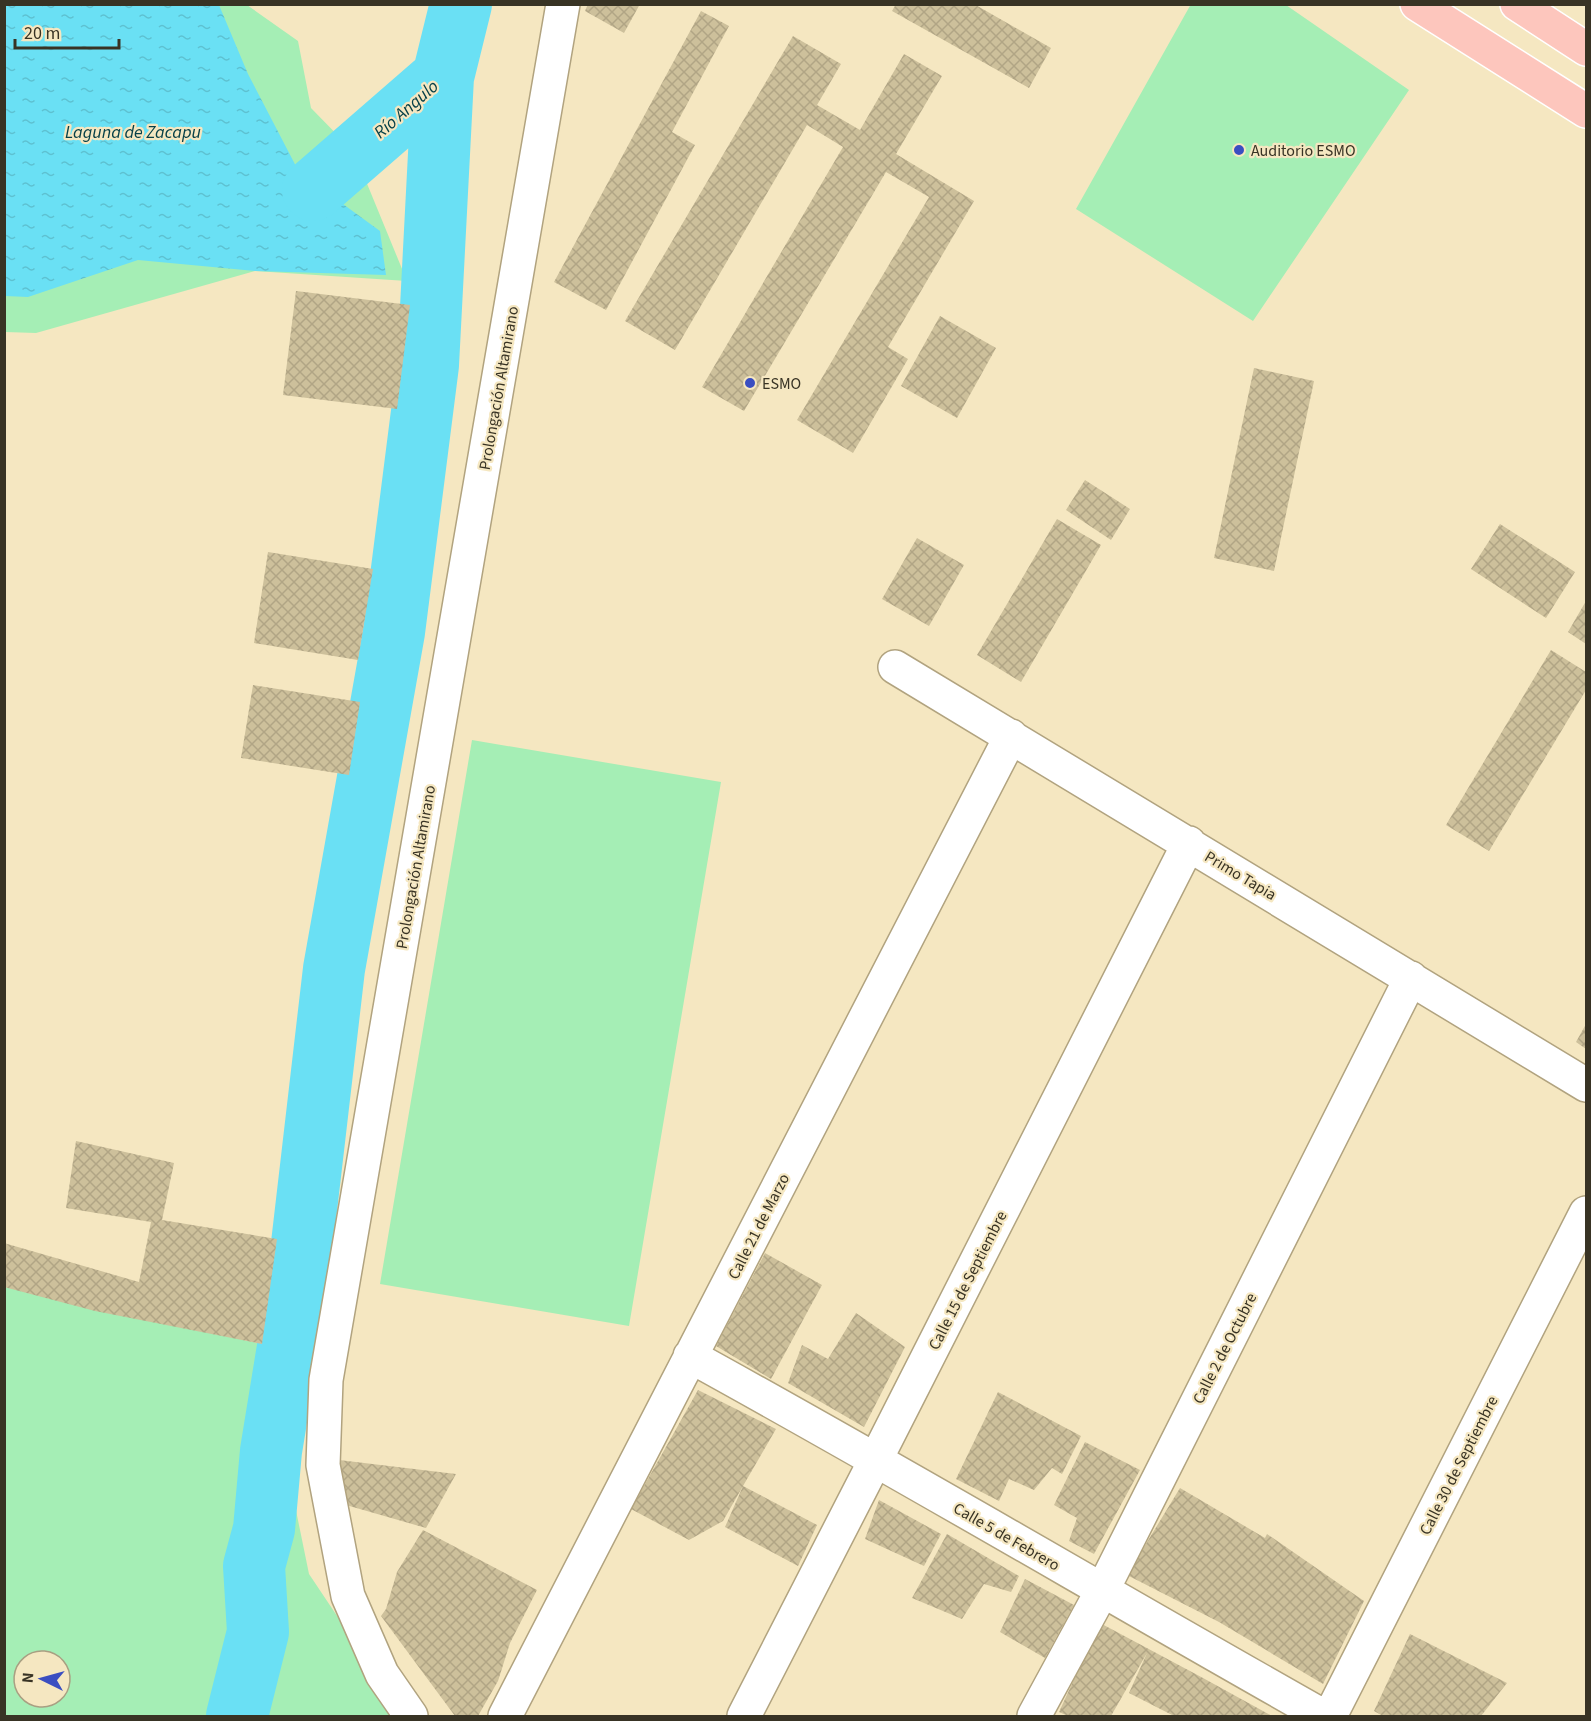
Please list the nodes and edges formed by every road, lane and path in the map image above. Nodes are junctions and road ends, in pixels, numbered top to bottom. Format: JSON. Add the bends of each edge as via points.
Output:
{"nodes":[{"id":1,"x":563,"y":4,"type":"edge"},
{"id":2,"x":1517,"y":4,"type":"edge"},
{"id":3,"x":1427,"y":7,"type":"edge"},
{"id":4,"x":1587,"y":49,"type":"edge"},
{"id":5,"x":1587,"y":111,"type":"edge"},
{"id":6,"x":895,"y":667,"type":"dead end"},
{"id":7,"x":1011,"y":736,"type":"junction"},
{"id":8,"x":1188,"y":843,"type":"junction"},
{"id":9,"x":1411,"y":978,"type":"junction"},
{"id":10,"x":1587,"y":1085,"type":"edge"},
{"id":11,"x":1587,"y":1213,"type":"edge"},
{"id":12,"x":690,"y":1356,"type":"junction"},
{"id":13,"x":876,"y":1459,"type":"junction"},
{"id":14,"x":1102,"y":1591,"type":"junction"},
{"id":15,"x":411,"y":1716,"type":"edge"},
{"id":16,"x":505,"y":1716,"type":"edge"},
{"id":17,"x":744,"y":1716,"type":"edge"},
{"id":18,"x":1034,"y":1716,"type":"edge"},
{"id":19,"x":1323,"y":1716,"type":"edge"},
{"id":20,"x":1330,"y":1716,"type":"edge"}],
"edges":[{"from":1,"to":15,"type":"street","name":"Prolongación Altamirano","via":[[326,1380],[323,1465],[348,1596],[382,1674]]},
{"from":2,"to":4,"type":"main road"},
{"from":3,"to":5,"type":"main road"},
{"from":6,"to":7,"type":"street","name":"Primo Tapia"},
{"from":7,"to":8,"type":"street","name":"Primo Tapia"},
{"from":7,"to":12,"type":"street","name":"Calle 21 de Marzo"},
{"from":8,"to":9,"type":"street","name":"Primo Tapia"},
{"from":8,"to":13,"type":"street","name":"Calle 15 de Septiembre"},
{"from":9,"to":10,"type":"street","name":"Primo Tapia"},
{"from":9,"to":14,"type":"street","name":"Calle 2 de Octubre"},
{"from":11,"to":20,"type":"street","name":"Calle 30 de Septiembre"},
{"from":12,"to":13,"type":"street","name":"Calle 5 de Febrero"},
{"from":12,"to":16,"type":"street","name":"Calle 21 de Marzo"},
{"from":13,"to":14,"type":"street","name":"Calle 5 de Febrero"},
{"from":13,"to":17,"type":"street","name":"Calle 15 de Septiembre"},
{"from":14,"to":18,"type":"street","name":"Calle 2 de Octubre"},
{"from":14,"to":19,"type":"street","name":"Calle 5 de Febrero"}]}
